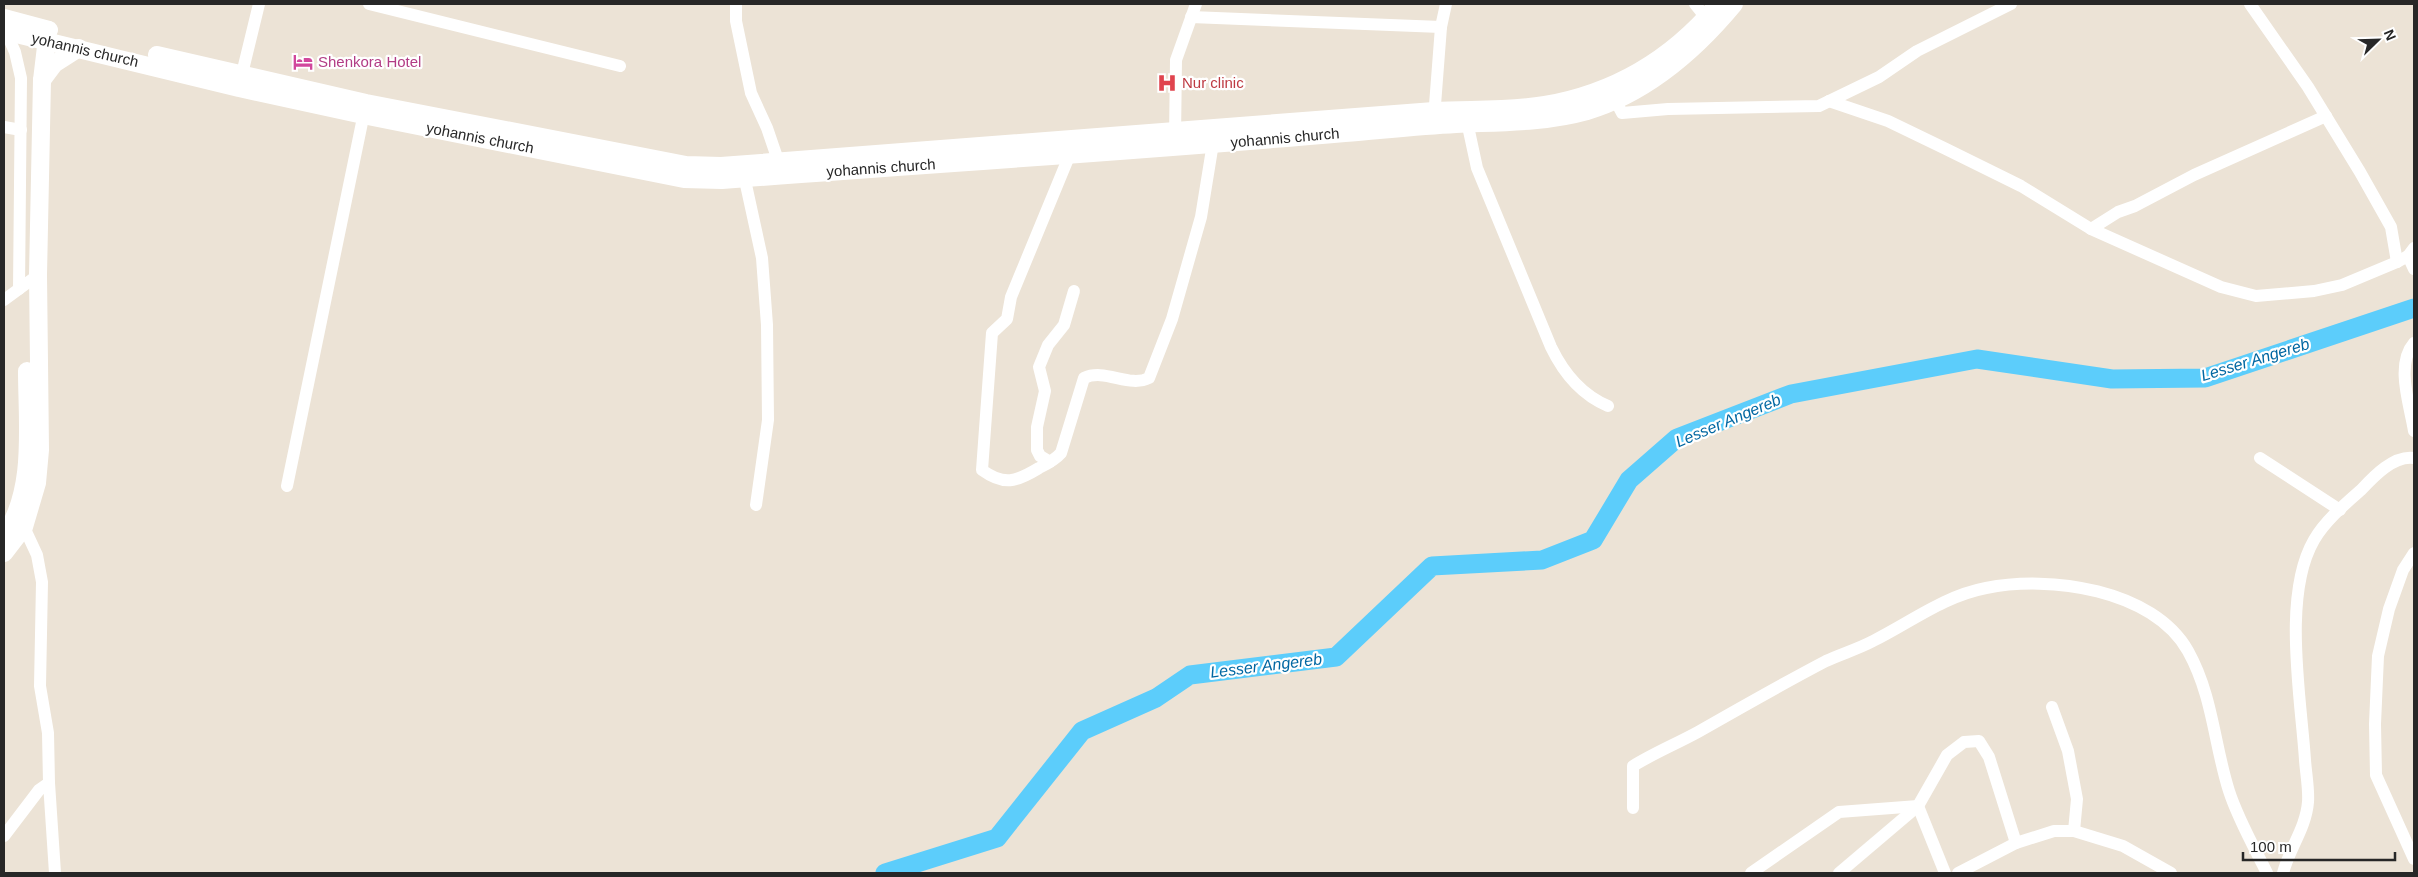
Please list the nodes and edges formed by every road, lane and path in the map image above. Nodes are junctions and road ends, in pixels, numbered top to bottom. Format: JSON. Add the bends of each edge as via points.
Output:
{"nodes":[{"id":1,"x":259,"y":4,"type":"edge"},
{"id":2,"x":368,"y":4,"type":"edge"},
{"id":3,"x":736,"y":4,"type":"edge"},
{"id":4,"x":1196,"y":4,"type":"edge"},
{"id":5,"x":1446,"y":4,"type":"edge"},
{"id":6,"x":1695,"y":4,"type":"edge"},
{"id":7,"x":1718,"y":4,"type":"edge"},
{"id":8,"x":1734,"y":4,"type":"edge"},
{"id":9,"x":2011,"y":4,"type":"edge"},
{"id":10,"x":2250,"y":4,"type":"edge"},
{"id":11,"x":399,"y":8,"type":"edge"},
{"id":12,"x":1191,"y":17,"type":"junction"},
{"id":13,"x":1710,"y":23,"type":"junction"},
{"id":14,"x":5,"y":27,"type":"edge"},
{"id":15,"x":1441,"y":27,"type":"junction"},
{"id":16,"x":41,"y":33,"type":"junction"},
{"id":17,"x":79,"y":48,"type":"junction"},
{"id":18,"x":620,"y":66,"type":"dead end"},
{"id":19,"x":42,"y":80,"type":"junction"},
{"id":20,"x":241,"y":81,"type":"junction"},
{"id":21,"x":1612,"y":93,"type":"junction"},
{"id":22,"x":1829,"y":102,"type":"junction"},
{"id":23,"x":365,"y":109,"type":"junction"},
{"id":24,"x":2326,"y":116,"type":"junction"},
{"id":25,"x":1466,"y":117,"type":"junction"},
{"id":26,"x":1434,"y":118,"type":"junction"},
{"id":27,"x":4,"y":127,"type":"edge"},
{"id":28,"x":21,"y":130,"type":"junction"},
{"id":29,"x":1214,"y":137,"type":"junction"},
{"id":30,"x":1175,"y":140,"type":"junction"},
{"id":31,"x":1071,"y":147,"type":"junction"},
{"id":32,"x":782,"y":169,"type":"junction"},
{"id":33,"x":743,"y":171,"type":"junction"},
{"id":34,"x":2091,"y":229,"type":"junction"},
{"id":35,"x":2407,"y":255,"type":"edge"},
{"id":36,"x":2414,"y":268,"type":"edge"},
{"id":37,"x":28,"y":283,"type":"junction"},
{"id":38,"x":1074,"y":292,"type":"dead end"},
{"id":39,"x":4,"y":300,"type":"edge"},
{"id":40,"x":2414,"y":342,"type":"edge"},
{"id":41,"x":2410,"y":376,"type":"edge"},
{"id":42,"x":1608,"y":406,"type":"dead end"},
{"id":43,"x":2414,"y":431,"type":"edge"},
{"id":44,"x":2260,"y":458,"type":"dead end"},
{"id":45,"x":2414,"y":458,"type":"edge"},
{"id":46,"x":1050,"y":462,"type":"junction"},
{"id":47,"x":287,"y":486,"type":"dead end"},
{"id":48,"x":756,"y":505,"type":"dead end"},
{"id":49,"x":2340,"y":510,"type":"junction"},
{"id":50,"x":24,"y":527,"type":"junction"},
{"id":51,"x":4,"y":536,"type":"edge"},
{"id":52,"x":2414,"y":552,"type":"edge"},
{"id":53,"x":4,"y":553,"type":"edge"},
{"id":54,"x":2052,"y":707,"type":"dead end"},
{"id":55,"x":49,"y":783,"type":"junction"},
{"id":56,"x":1918,"y":806,"type":"junction"},
{"id":57,"x":1633,"y":808,"type":"dead end"},
{"id":58,"x":2074,"y":831,"type":"junction"},
{"id":59,"x":4,"y":836,"type":"edge"},
{"id":60,"x":2016,"y":842,"type":"junction"},
{"id":61,"x":2414,"y":859,"type":"edge"},
{"id":62,"x":55,"y":873,"type":"edge"},
{"id":63,"x":1751,"y":873,"type":"edge"},
{"id":64,"x":1839,"y":873,"type":"edge"},
{"id":65,"x":1946,"y":873,"type":"edge"},
{"id":66,"x":1958,"y":873,"type":"edge"},
{"id":67,"x":2171,"y":873,"type":"edge"},
{"id":68,"x":2267,"y":873,"type":"edge"},
{"id":69,"x":2283,"y":873,"type":"edge"}],
"edges":[{"from":1,"to":20,"type":"street"},
{"from":2,"to":11,"type":"street"},
{"from":3,"to":32,"type":"street","via":[[736,21],[751,93]]},
{"from":4,"to":12,"type":"street"},
{"from":5,"to":15,"type":"street"},
{"from":6,"to":13,"type":"street"},
{"from":7,"to":13,"type":"street"},
{"from":8,"to":13,"type":"street"},
{"from":9,"to":22,"type":"street","via":[[1917,51],[1879,77]]},
{"from":10,"to":24,"type":"street"},
{"from":11,"to":18,"type":"street"},
{"from":12,"to":15,"type":"street"},
{"from":12,"to":30,"type":"street","via":[[1176,60]]},
{"from":13,"to":21,"type":"street","via":[[1657,62],[1622,82]]},
{"from":14,"to":16,"type":"street"},
{"from":14,"to":28,"type":"street","via":[[21,78]]},
{"from":15,"to":26,"type":"street"},
{"from":16,"to":17,"type":"street","name":"yohannis church"},
{"from":16,"to":19,"type":"street"},
{"from":16,"to":20,"type":"street"},
{"from":16,"to":37,"type":"street"},
{"from":17,"to":19,"type":"street","via":[[54,64]]},
{"from":17,"to":20,"type":"street","name":"yohannis church"},
{"from":19,"to":37,"type":"street"},
{"from":20,"to":23,"type":"street"},
{"from":21,"to":22,"type":"street","via":[[1622,114],[1668,109],[1819,106]]},
{"from":21,"to":25,"type":"street"},
{"from":22,"to":34,"type":"street","via":[[1888,121],[1946,149],[2021,186]]},
{"from":23,"to":33,"type":"street","via":[[686,165]]},
{"from":23,"to":47,"type":"street"},
{"from":24,"to":34,"type":"street","via":[[2194,175],[2118,212]]},
{"from":24,"to":35,"type":"street"},
{"from":25,"to":26,"type":"street"},
{"from":25,"to":42,"type":"street","via":[[1477,168],[1562,369],[1588,394]]},
{"from":26,"to":29,"type":"street"},
{"from":27,"to":28,"type":"street"},
{"from":28,"to":37,"type":"street"},
{"from":29,"to":30,"type":"street"},
{"from":29,"to":46,"type":"street","via":[[1201,217],[1172,319],[1149,378],[1142,381],[1101,374],[1084,378],[1061,453]]},
{"from":30,"to":31,"type":"street"},
{"from":31,"to":32,"type":"street"},
{"from":31,"to":46,"type":"street","via":[[1011,298],[1007,319],[992,333],[982,470],[994,479],[1009,481],[1022,479]]},
{"from":32,"to":33,"type":"street"},
{"from":33,"to":48,"type":"street","via":[[762,258],[766,316],[768,420]]},
{"from":34,"to":35,"type":"street","via":[[2221,287],[2256,296],[2342,285]]},
{"from":35,"to":36,"type":"street"},
{"from":37,"to":39,"type":"street"},
{"from":37,"to":50,"type":"street","via":[[40,450],[37,483]]},
{"from":37,"to":51,"type":"street","via":[[25,482]]},
{"from":38,"to":46,"type":"street","via":[[1064,325],[1048,345],[1040,366],[1044,391],[1037,427],[1037,450]]},
{"from":40,"to":41,"type":"street","via":[[2407,353]]},
{"from":41,"to":43,"type":"street"},
{"from":44,"to":49,"type":"street"},
{"from":45,"to":49,"type":"street","via":[[2392,462]]},
{"from":49,"to":69,"type":"street","via":[[2315,539],[2302,568],[2297,612],[2297,659],[2308,802],[2301,830],[2287,856]]},
{"from":50,"to":53,"type":"street"},
{"from":50,"to":55,"type":"street","via":[[36,555],[42,582],[40,686],[48,733]]},
{"from":52,"to":61,"type":"street","via":[[2403,570],[2389,609],[2378,656],[2375,724],[2376,775]]},
{"from":54,"to":58,"type":"street","via":[[2068,751],[2077,799]]},
{"from":55,"to":59,"type":"street","via":[[39,790]]},
{"from":55,"to":62,"type":"street"},
{"from":56,"to":60,"type":"street","via":[[1947,755],[1964,742],[1980,741],[1989,757]]},
{"from":56,"to":63,"type":"street","via":[[1839,812]]},
{"from":56,"to":64,"type":"street"},
{"from":56,"to":65,"type":"street"},
{"from":57,"to":68,"type":"street","via":[[1633,766],[1828,660],[1873,641],[1922,612],[1985,588],[2028,582],[2072,585],[2140,607],[2171,629],[2188,650],[2207,696],[2230,792]]},
{"from":58,"to":60,"type":"street","via":[[2054,831]]},
{"from":58,"to":67,"type":"street","via":[[2123,846]]},
{"from":60,"to":66,"type":"street"}]}
